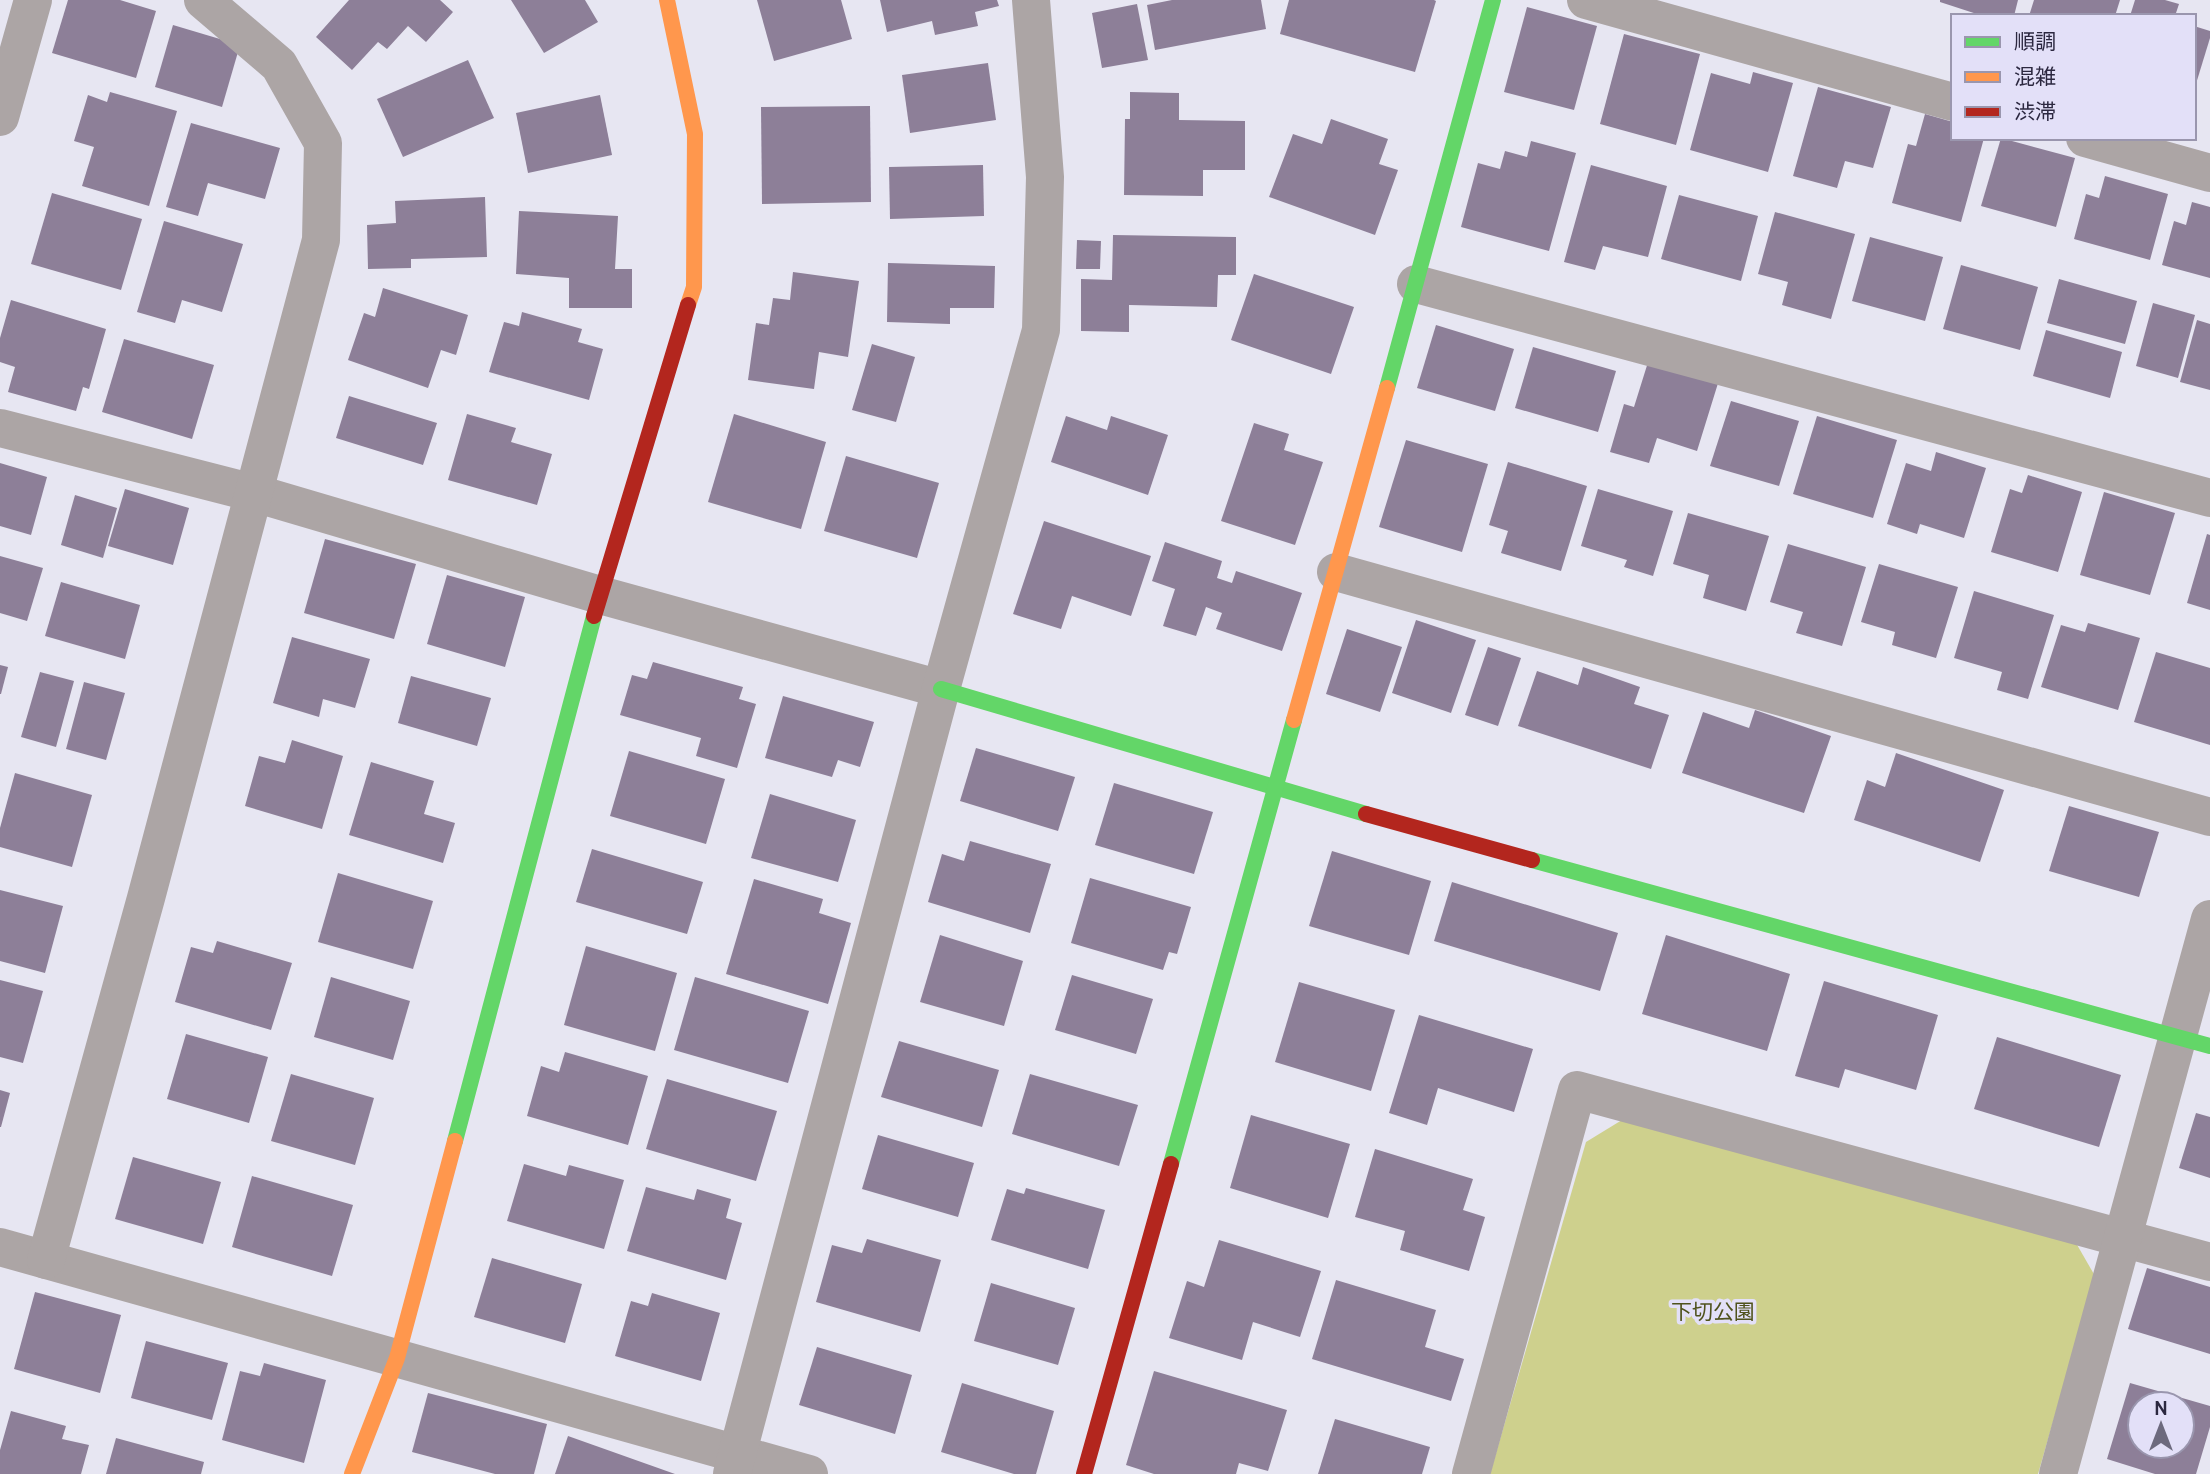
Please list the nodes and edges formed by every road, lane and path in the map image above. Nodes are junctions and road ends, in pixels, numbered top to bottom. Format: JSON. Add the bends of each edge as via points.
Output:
{"nodes":[{"id":1,"x":33,"y":0,"type":"edge"},
{"id":2,"x":203,"y":0,"type":"edge"},
{"id":3,"x":667,"y":0,"type":"edge"},
{"id":4,"x":1031,"y":0,"type":"edge"},
{"id":5,"x":1493,"y":0,"type":"edge"},
{"id":6,"x":1586,"y":0,"type":"edge"},
{"id":7,"x":6,"y":70,"type":"edge"},
{"id":8,"x":1951,"y":101,"type":"edge"},
{"id":9,"x":0,"y":117,"type":"edge"},
{"id":10,"x":2092,"y":140,"type":"edge"},
{"id":11,"x":2210,"y":173,"type":"edge"},
{"id":12,"x":1416,"y":284,"type":"junction"},
{"id":13,"x":0,"y":428,"type":"edge"},
{"id":14,"x":254,"y":494,"type":"junction"},
{"id":15,"x":2210,"y":498,"type":"edge"},
{"id":16,"x":1336,"y":572,"type":"junction"},
{"id":17,"x":600,"y":596,"type":"junction"},
{"id":18,"x":941,"y":689,"type":"junction"},
{"id":19,"x":1275,"y":789,"type":"junction"},
{"id":20,"x":2210,"y":817,"type":"edge"},
{"id":21,"x":2210,"y":919,"type":"edge"},
{"id":22,"x":2193,"y":1042,"type":"edge"},
{"id":23,"x":2122,"y":1238,"type":"junction"},
{"id":24,"x":0,"y":1247,"type":"edge"},
{"id":25,"x":46,"y":1260,"type":"junction"},
{"id":26,"x":2210,"y":1262,"type":"edge"},
{"id":27,"x":397,"y":1358,"type":"junction"},
{"id":28,"x":735,"y":1464,"type":"edge"},
{"id":29,"x":352,"y":1474,"type":"edge"},
{"id":30,"x":809,"y":1474,"type":"edge"},
{"id":31,"x":1084,"y":1474,"type":"edge"},
{"id":32,"x":1471,"y":1474,"type":"edge"},
{"id":33,"x":2058,"y":1474,"type":"edge"}],
"edges":[{"from":1,"to":7,"type":"street"},
{"from":2,"to":14,"type":"street","via":[[279,65],[323,143],[321,240]]},
{"from":3,"to":17,"type":"street","via":[[695,134],[694,287]]},
{"from":4,"to":18,"type":"street","via":[[1045,177],[1041,330]]},
{"from":5,"to":12,"type":"street"},
{"from":6,"to":8,"type":"street"},
{"from":7,"to":9,"type":"street"},
{"from":10,"to":11,"type":"street"},
{"from":12,"to":15,"type":"street"},
{"from":12,"to":16,"type":"street"},
{"from":13,"to":14,"type":"street"},
{"from":14,"to":17,"type":"street"},
{"from":14,"to":25,"type":"street"},
{"from":16,"to":19,"type":"street"},
{"from":16,"to":20,"type":"street"},
{"from":17,"to":18,"type":"street"},
{"from":17,"to":27,"type":"street"},
{"from":18,"to":19,"type":"street"},
{"from":18,"to":28,"type":"street"},
{"from":19,"to":22,"type":"street"},
{"from":19,"to":31,"type":"street"},
{"from":21,"to":22,"type":"street"},
{"from":22,"to":23,"type":"street"},
{"from":23,"to":26,"type":"street"},
{"from":23,"to":32,"type":"street","via":[[1577,1090]]},
{"from":23,"to":33,"type":"street"},
{"from":24,"to":25,"type":"street"},
{"from":25,"to":27,"type":"street"},
{"from":27,"to":28,"type":"street"},
{"from":27,"to":29,"type":"street"},
{"from":28,"to":30,"type":"street"}]}
